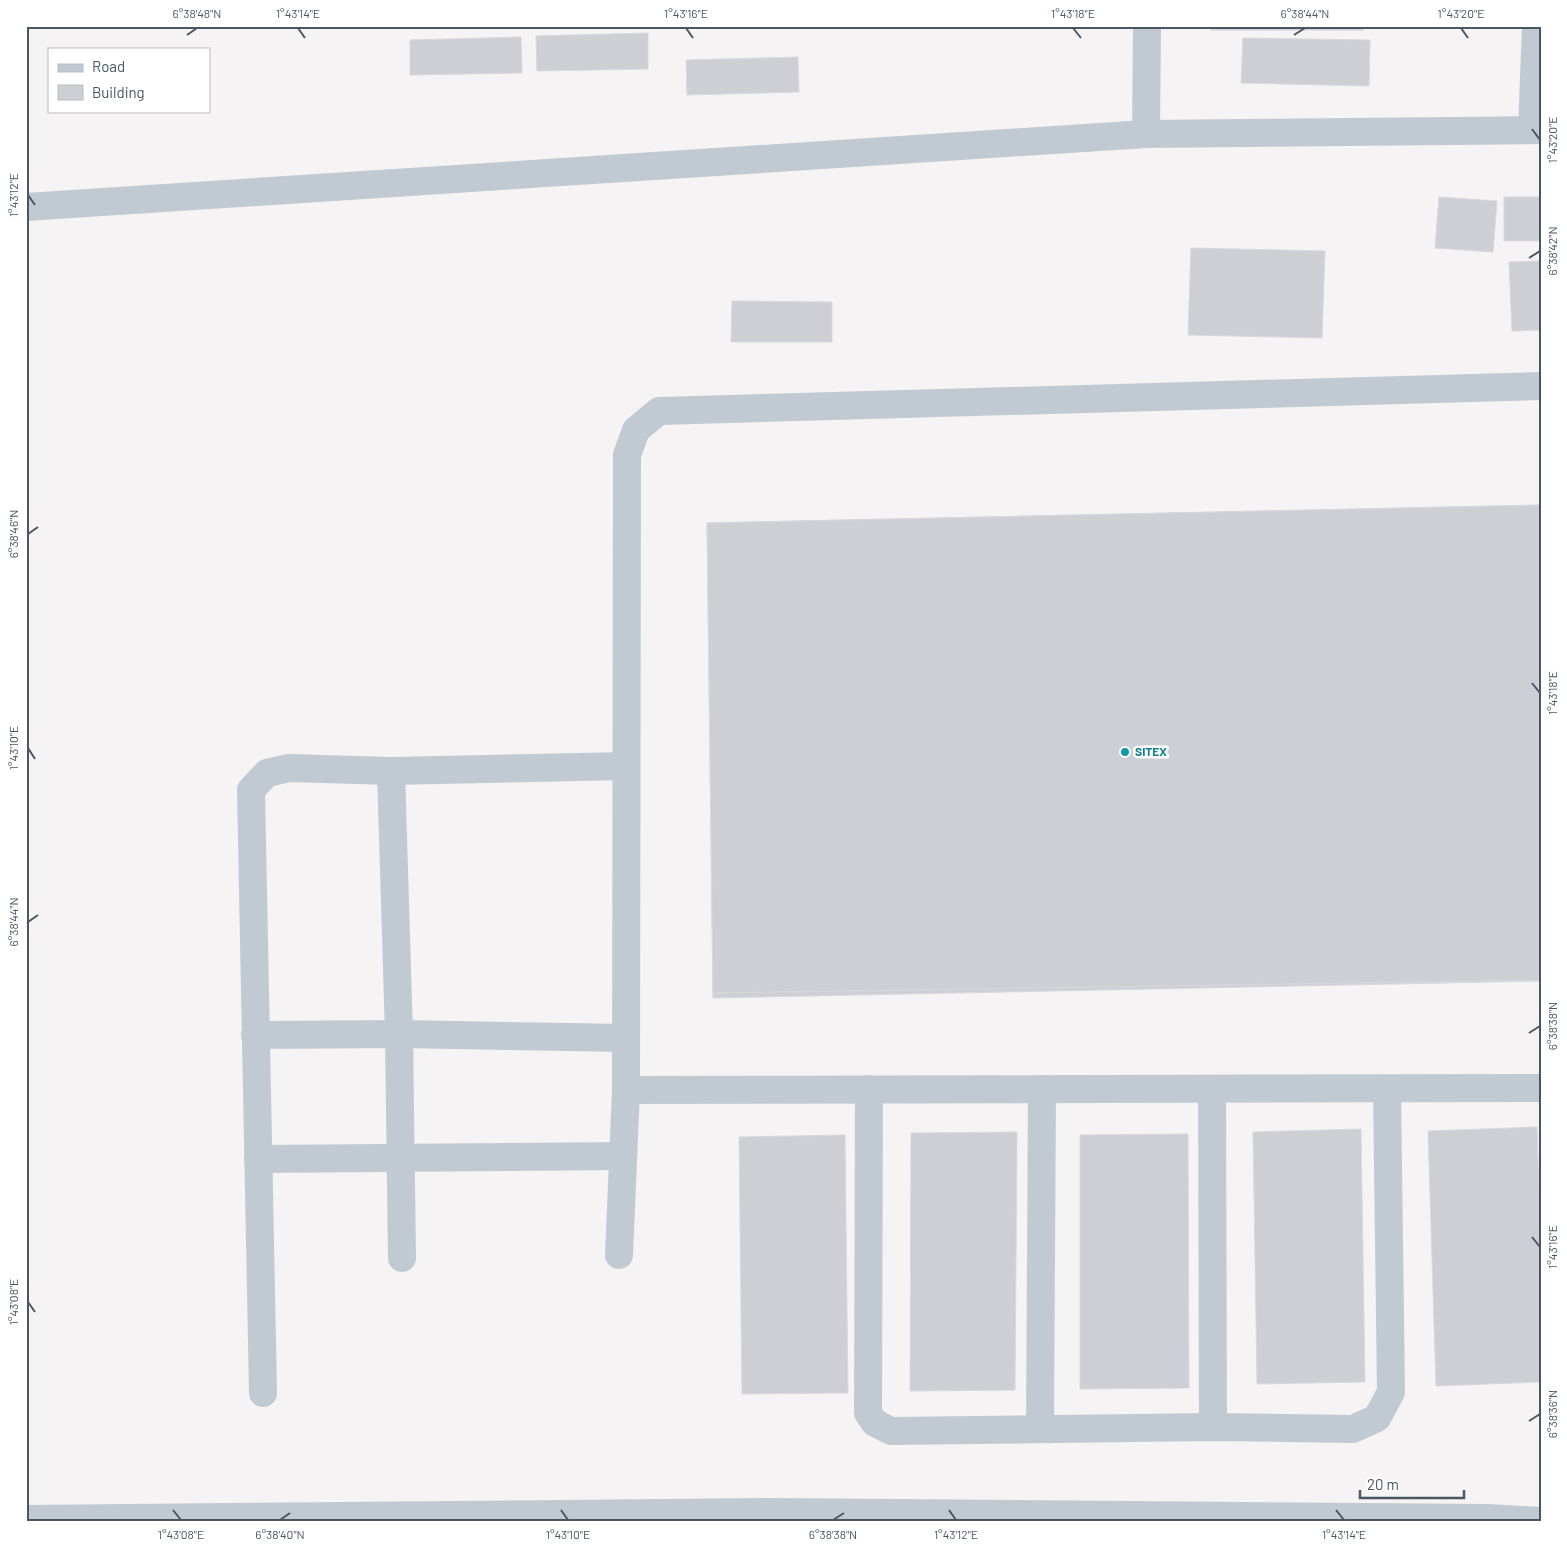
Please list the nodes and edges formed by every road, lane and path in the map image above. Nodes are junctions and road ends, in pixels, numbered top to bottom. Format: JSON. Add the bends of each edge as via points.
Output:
{"nodes":[{"id":1,"x":1147,"y":26,"type":"edge"},
{"id":2,"x":1536,"y":26,"type":"edge"},
{"id":3,"x":1536,"y":130,"type":"edge"},
{"id":4,"x":1146,"y":134,"type":"junction"},
{"id":5,"x":26,"y":207,"type":"edge"},
{"id":6,"x":1541,"y":386,"type":"edge"},
{"id":7,"x":626,"y":766,"type":"junction"},
{"id":8,"x":391,"y":771,"type":"junction"},
{"id":9,"x":399,"y":1034,"type":"junction"},
{"id":10,"x":256,"y":1035,"type":"junction"},
{"id":11,"x":626,"y":1038,"type":"junction"},
{"id":12,"x":1541,"y":1088,"type":"edge"},
{"id":13,"x":1042,"y":1089,"type":"junction"},
{"id":14,"x":1212,"y":1089,"type":"junction"},
{"id":15,"x":1388,"y":1089,"type":"junction"},
{"id":16,"x":626,"y":1090,"type":"junction"},
{"id":17,"x":869,"y":1090,"type":"junction"},
{"id":18,"x":623,"y":1156,"type":"junction"},
{"id":19,"x":400,"y":1157,"type":"junction"},
{"id":20,"x":258,"y":1159,"type":"junction"},
{"id":21,"x":619,"y":1255,"type":"dead end"},
{"id":22,"x":402,"y":1258,"type":"dead end"},
{"id":23,"x":262,"y":1393,"type":"dead end"},
{"id":24,"x":1213,"y":1427,"type":"junction"},
{"id":25,"x":1040,"y":1429,"type":"junction"},
{"id":26,"x":770,"y":1517,"type":"edge"},
{"id":27,"x":26,"y":1519,"type":"edge"},
{"id":28,"x":1541,"y":1521,"type":"edge"}],
"edges":[{"from":1,"to":4,"type":"street"},
{"from":2,"to":3,"type":"street"},
{"from":3,"to":4,"type":"street"},
{"from":4,"to":5,"type":"street"},
{"from":6,"to":7,"type":"street","via":[[658,411],[636,430],[626,455]]},
{"from":7,"to":8,"type":"street"},
{"from":7,"to":11,"type":"street"},
{"from":8,"to":9,"type":"street"},
{"from":8,"to":10,"type":"street","via":[[289,768],[267,773],[251,790]]},
{"from":9,"to":10,"type":"street"},
{"from":9,"to":11,"type":"street"},
{"from":9,"to":19,"type":"street"},
{"from":10,"to":20,"type":"street"},
{"from":11,"to":16,"type":"street"},
{"from":12,"to":15,"type":"street"},
{"from":13,"to":14,"type":"street"},
{"from":13,"to":17,"type":"street"},
{"from":13,"to":25,"type":"street"},
{"from":14,"to":15,"type":"street"},
{"from":14,"to":24,"type":"street"},
{"from":15,"to":24,"type":"street","via":[[1391,1392],[1377,1418],[1353,1428]]},
{"from":16,"to":17,"type":"street"},
{"from":16,"to":18,"type":"street"},
{"from":17,"to":25,"type":"street","via":[[868,1414],[874,1423],[891,1431]]},
{"from":18,"to":19,"type":"street"},
{"from":18,"to":21,"type":"street"},
{"from":19,"to":20,"type":"street"},
{"from":19,"to":22,"type":"street"},
{"from":20,"to":23,"type":"street"},
{"from":24,"to":25,"type":"street"},
{"from":26,"to":27,"type":"street"},
{"from":26,"to":28,"type":"street","via":[[1477,1518]]}]}
